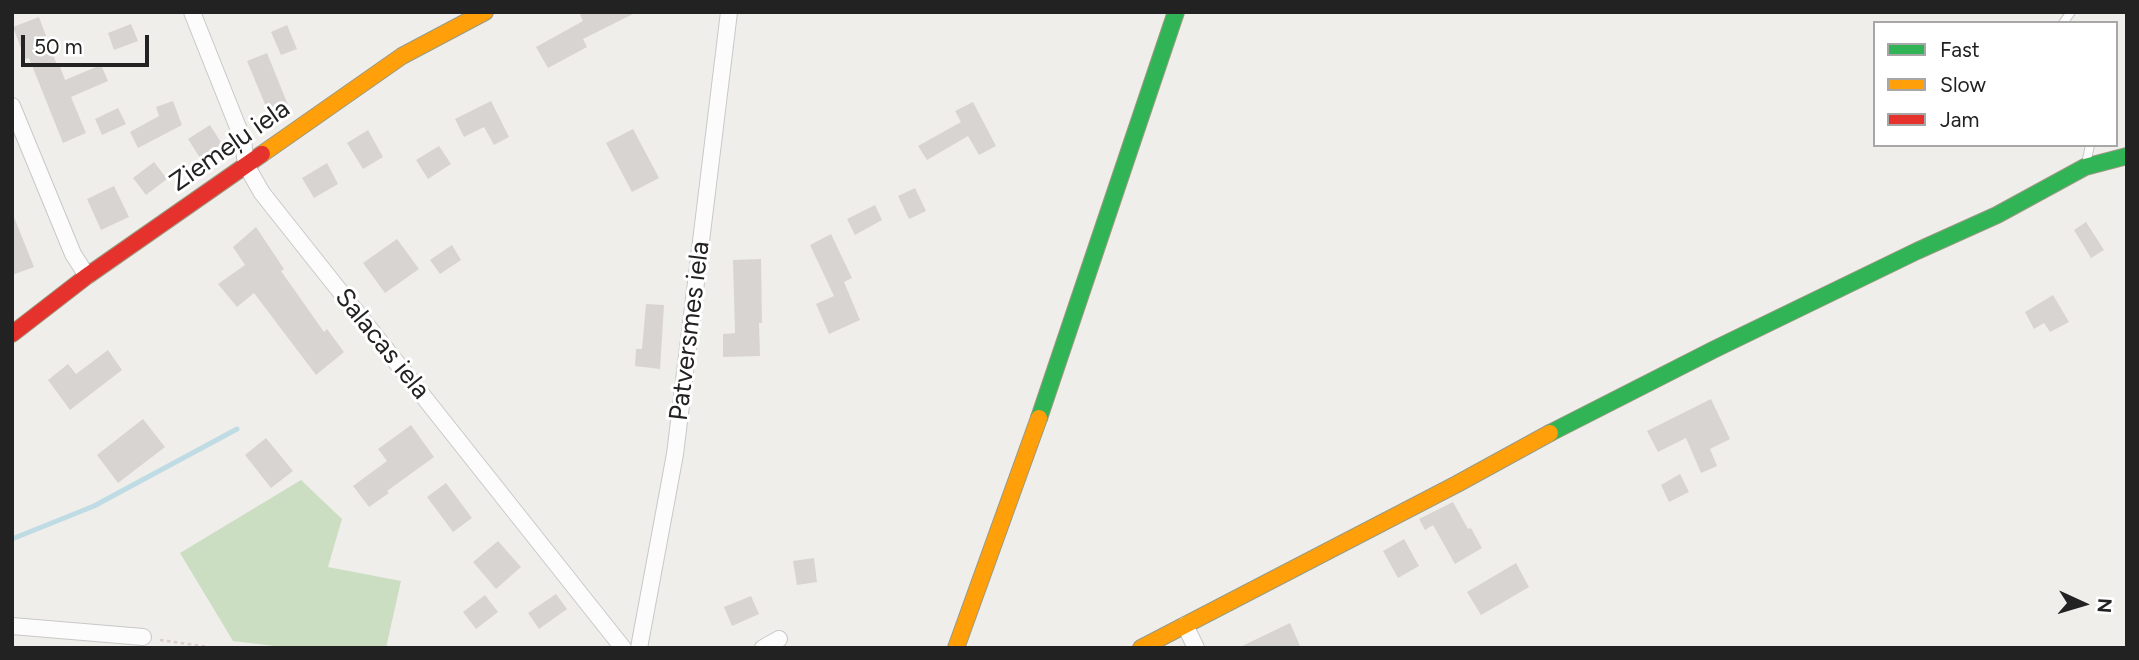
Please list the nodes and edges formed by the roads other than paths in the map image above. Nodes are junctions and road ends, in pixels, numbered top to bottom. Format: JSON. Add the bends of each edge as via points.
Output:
{"nodes":[{"id":1,"x":192,"y":12,"type":"edge"},
{"id":2,"x":485,"y":12,"type":"edge"},
{"id":3,"x":729,"y":12,"type":"edge"},
{"id":4,"x":1176,"y":12,"type":"edge"},
{"id":5,"x":12,"y":106,"type":"edge"},
{"id":6,"x":2090,"y":147,"type":"edge"},
{"id":7,"x":2127,"y":156,"type":"edge"},
{"id":8,"x":246,"y":165,"type":"junction"},
{"id":9,"x":2085,"y":167,"type":"junction"},
{"id":10,"x":87,"y":276,"type":"junction"},
{"id":11,"x":12,"y":334,"type":"edge"},
{"id":12,"x":1185,"y":625,"type":"junction"},
{"id":13,"x":12,"y":626,"type":"edge"},
{"id":14,"x":143,"y":638,"type":"road end"},
{"id":15,"x":779,"y":639,"type":"dead end"},
{"id":16,"x":623,"y":648,"type":"edge"},
{"id":17,"x":639,"y":648,"type":"edge"},
{"id":18,"x":763,"y":648,"type":"edge"},
{"id":19,"x":956,"y":648,"type":"edge"},
{"id":20,"x":1141,"y":648,"type":"edge"},
{"id":21,"x":1196,"y":648,"type":"edge"}],
"edges":[{"from":1,"to":8,"type":"street","name":"Salacas iela","via":[[243,140]]},
{"from":2,"to":8,"type":"main road","name":"Ziemeļu iela","via":[[402,56]]},
{"from":3,"to":17,"type":"street","name":"Patversmes iela","via":[[675,454]]},
{"from":4,"to":19,"type":"main road"},
{"from":5,"to":10,"type":"street","via":[[73,254]]},
{"from":6,"to":9,"type":"lane"},
{"from":7,"to":9,"type":"main road"},
{"from":8,"to":10,"type":"main road","name":"Ziemeļu iela"},
{"from":8,"to":16,"type":"street","name":"Salacas iela","via":[[262,193]]},
{"from":9,"to":12,"type":"main road","via":[[1997,215],[1499,459]]},
{"from":10,"to":11,"type":"main road","name":"Ziemeļu iela"},
{"from":12,"to":20,"type":"main road"},
{"from":12,"to":21,"type":"street"},
{"from":13,"to":14,"type":"street"},
{"from":15,"to":18,"type":"street"}]}
